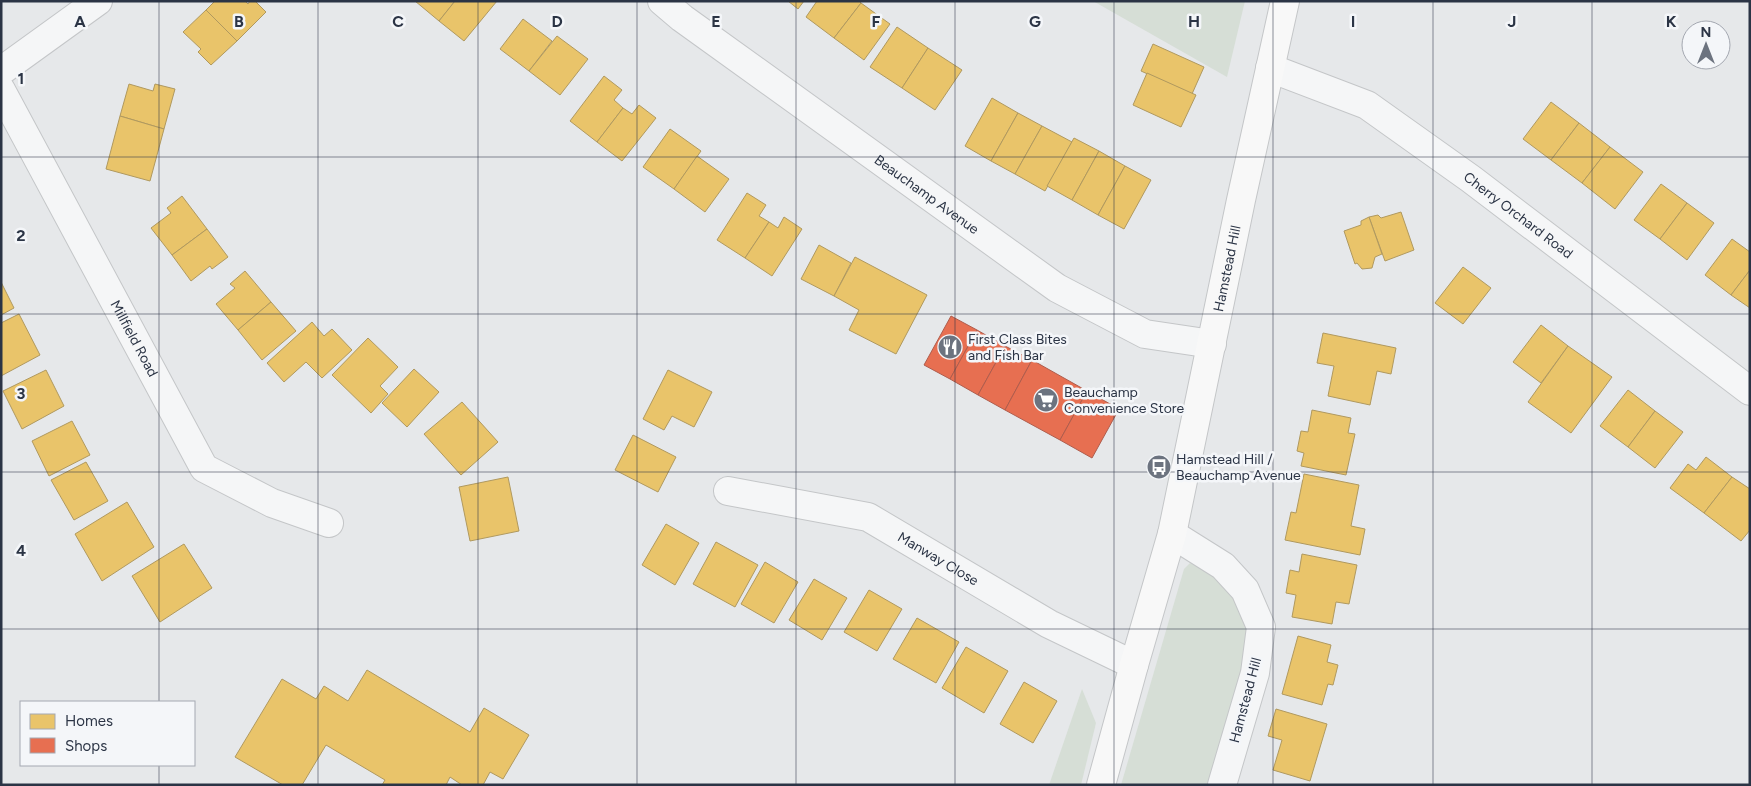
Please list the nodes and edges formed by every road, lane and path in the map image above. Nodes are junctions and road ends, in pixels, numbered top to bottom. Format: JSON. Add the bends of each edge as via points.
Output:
{"nodes":[{"id":1,"x":98,"y":1,"type":"edge"},
{"id":2,"x":662,"y":1,"type":"edge"},
{"id":3,"x":1285,"y":1,"type":"edge"},
{"id":4,"x":1270,"y":68,"type":"junction"},
{"id":5,"x":1,"y":71,"type":"edge"},
{"id":6,"x":1,"y":90,"type":"edge"},
{"id":7,"x":1212,"y":344,"type":"junction"},
{"id":8,"x":1750,"y":391,"type":"edge"},
{"id":9,"x":728,"y":491,"type":"dead end"},
{"id":10,"x":329,"y":523,"type":"dead end"},
{"id":11,"x":1172,"y":534,"type":"junction"},
{"id":12,"x":1134,"y":665,"type":"junction"},
{"id":13,"x":1101,"y":785,"type":"edge"},
{"id":14,"x":1222,"y":785,"type":"edge"}],
"edges":[{"from":1,"to":5,"type":"street"},
{"from":2,"to":7,"type":"street","name":"Beauchamp Avenue","via":[[1057,288],[1145,334]]},
{"from":3,"to":4,"type":"main road","name":"Hamstead Hill"},
{"from":4,"to":7,"type":"main road","name":"Hamstead Hill"},
{"from":4,"to":8,"type":"street","name":"Cherry Orchard Road","via":[[1367,105],[1471,179]]},
{"from":6,"to":10,"type":"street","name":"Millfield Road","via":[[204,468],[272,503]]},
{"from":7,"to":11,"type":"main road","name":"Hamstead Hill"},
{"from":9,"to":12,"type":"street","name":"Manway Close","via":[[868,517],[1049,624]]},
{"from":11,"to":12,"type":"main road","name":"Hamstead Hill"},
{"from":11,"to":14,"type":"street","name":"Hamstead Hill","via":[[1223,566],[1245,590],[1261,627],[1255,673]]},
{"from":12,"to":13,"type":"main road","name":"Hamstead Hill"}]}
